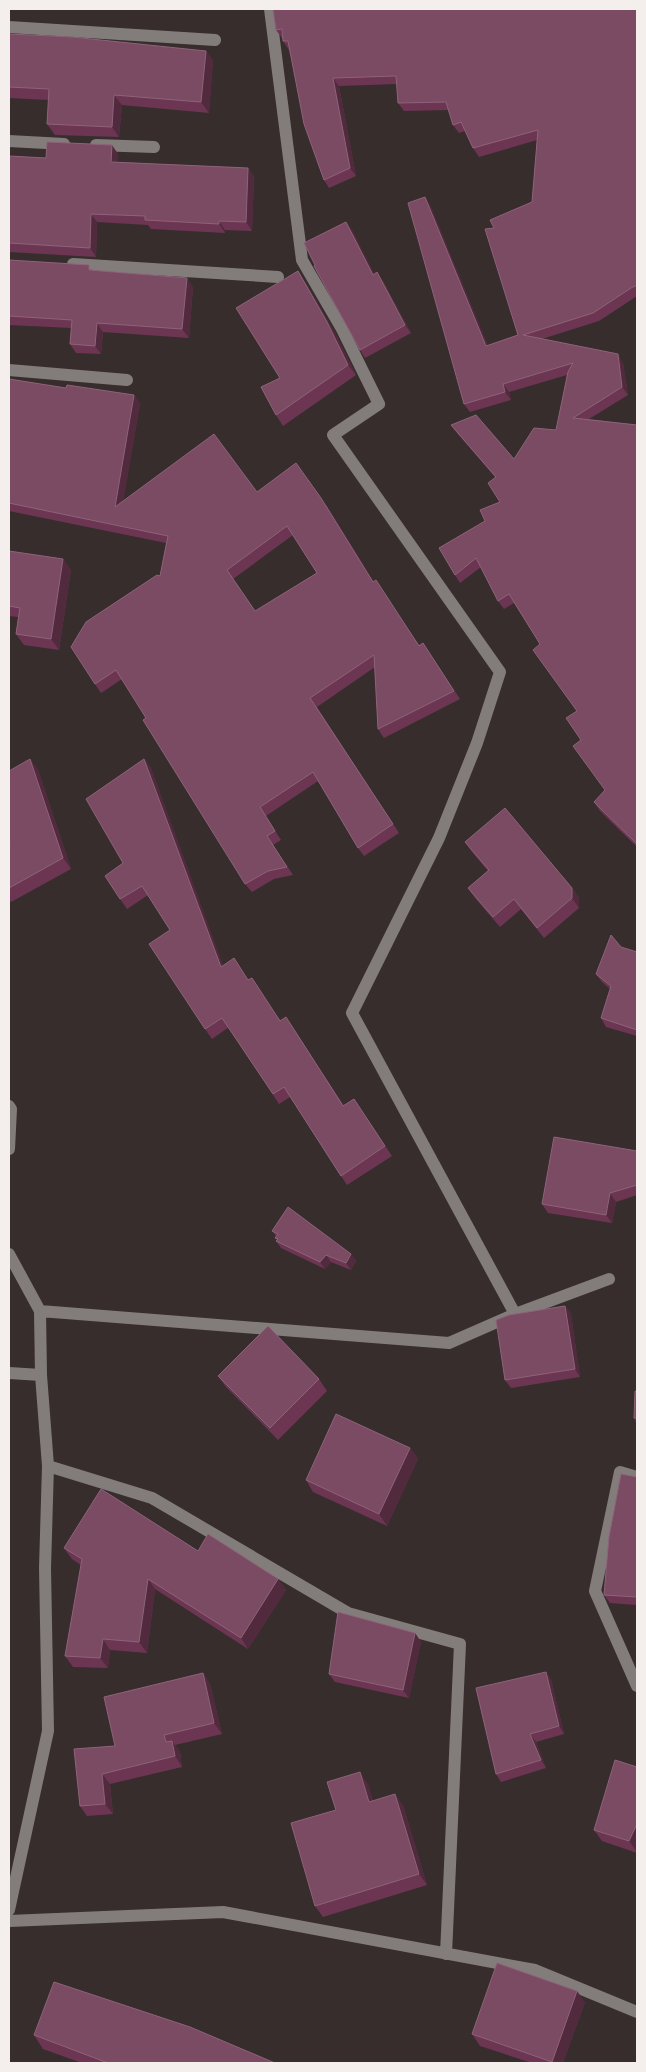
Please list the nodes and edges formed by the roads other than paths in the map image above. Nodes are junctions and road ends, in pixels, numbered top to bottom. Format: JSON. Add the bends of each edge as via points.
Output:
{"nodes":[{"id":1,"x":270,"y":9,"type":"edge"},
{"id":2,"x":9,"y":27,"type":"edge"},
{"id":3,"x":215,"y":40,"type":"dead end"},
{"id":4,"x":9,"y":141,"type":"edge"},
{"id":5,"x":154,"y":147,"type":"dead end"},
{"id":6,"x":58,"y":263,"type":"edge"},
{"id":7,"x":278,"y":277,"type":"dead end"},
{"id":8,"x":9,"y":370,"type":"edge"},
{"id":9,"x":127,"y":380,"type":"dead end"},
{"id":10,"x":9,"y":1106,"type":"edge"},
{"id":11,"x":9,"y":1149,"type":"edge"},
{"id":12,"x":9,"y":1254,"type":"edge"},
{"id":13,"x":609,"y":1279,"type":"dead end"},
{"id":14,"x":40,"y":1311,"type":"junction"},
{"id":15,"x":515,"y":1314,"type":"junction"},
{"id":16,"x":9,"y":1373,"type":"edge"},
{"id":17,"x":41,"y":1375,"type":"junction"},
{"id":18,"x":48,"y":1466,"type":"junction"},
{"id":19,"x":637,"y":1477,"type":"edge"},
{"id":20,"x":637,"y":1686,"type":"edge"},
{"id":21,"x":9,"y":1910,"type":"edge"},
{"id":22,"x":9,"y":1921,"type":"edge"},
{"id":23,"x":446,"y":1954,"type":"junction"},
{"id":24,"x":637,"y":2012,"type":"edge"}],
"edges":[{"from":1,"to":15,"type":"street","via":[[302,260],[342,329],[378,404],[333,435],[500,672],[477,743],[439,838],[352,1013]]},
{"from":2,"to":3,"type":"street"},
{"from":4,"to":5,"type":"street"},
{"from":6,"to":7,"type":"street"},
{"from":8,"to":9,"type":"street"},
{"from":10,"to":11,"type":"street"},
{"from":12,"to":14,"type":"street"},
{"from":13,"to":15,"type":"street"},
{"from":14,"to":15,"type":"street","via":[[449,1343]]},
{"from":14,"to":17,"type":"street"},
{"from":16,"to":17,"type":"street"},
{"from":17,"to":18,"type":"street"},
{"from":18,"to":21,"type":"street","via":[[45,1568],[48,1731]]},
{"from":18,"to":23,"type":"street","via":[[152,1498],[348,1613],[460,1644]]},
{"from":19,"to":20,"type":"street","via":[[620,1472],[595,1591]]},
{"from":22,"to":23,"type":"street","via":[[223,1912]]},
{"from":23,"to":24,"type":"street","via":[[536,1970]]}]}
